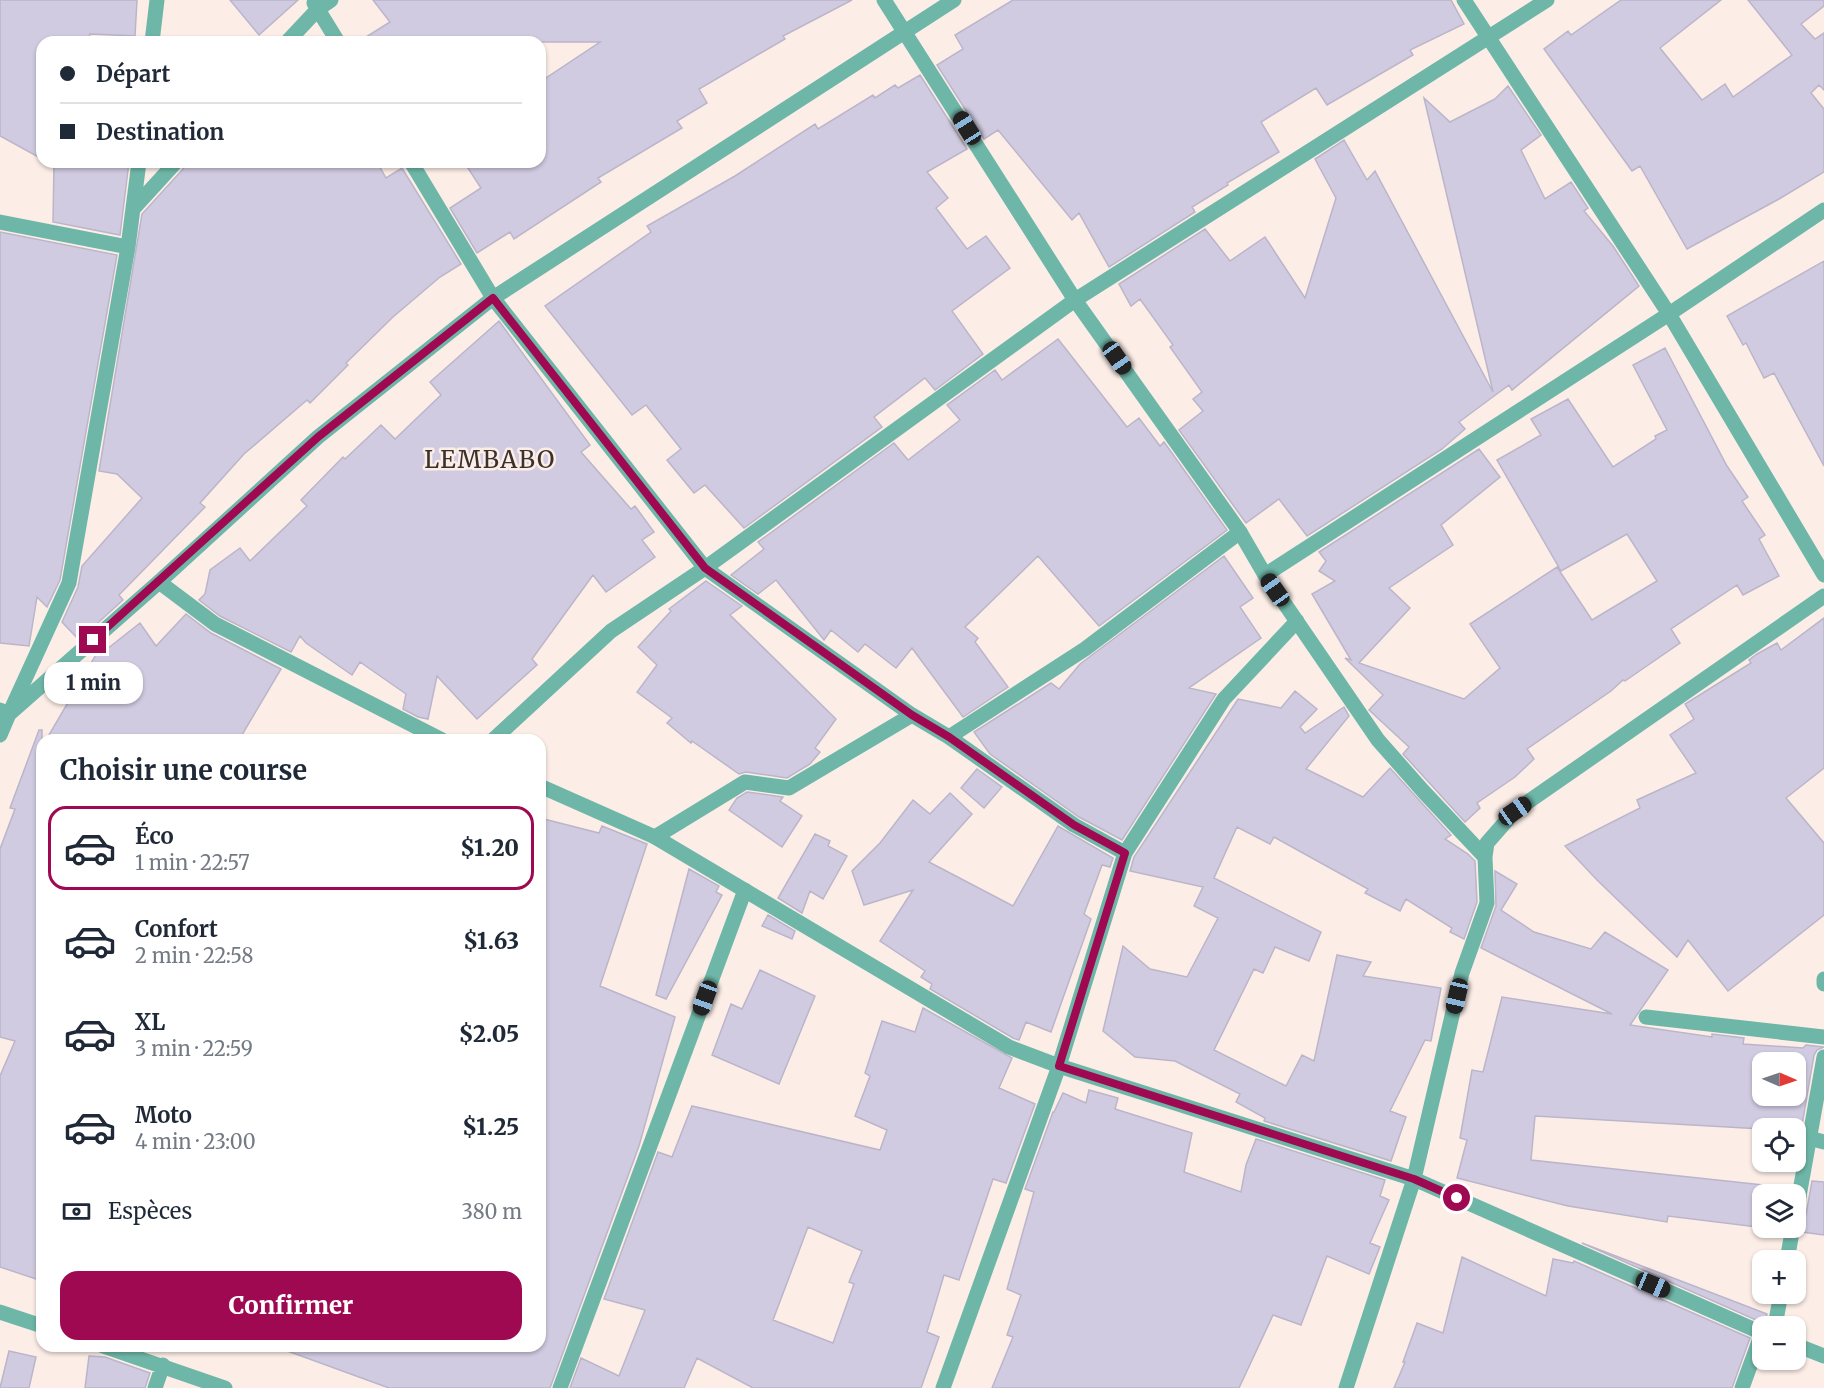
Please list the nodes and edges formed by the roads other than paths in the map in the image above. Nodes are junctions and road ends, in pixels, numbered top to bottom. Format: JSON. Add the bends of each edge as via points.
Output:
{"nodes":[{"id":1,"x":157,"y":0,"type":"edge"},
{"id":2,"x":331,"y":0,"type":"edge"},
{"id":3,"x":885,"y":0,"type":"edge"},
{"id":4,"x":954,"y":0,"type":"edge"},
{"id":5,"x":1464,"y":0,"type":"edge"},
{"id":6,"x":1547,"y":0,"type":"edge"},
{"id":7,"x":315,"y":4,"type":"edge"},
{"id":8,"x":906,"y":32,"type":"junction"},
{"id":9,"x":153,"y":36,"type":"edge"},
{"id":10,"x":291,"y":36,"type":"edge"},
{"id":11,"x":334,"y":36,"type":"edge"},
{"id":12,"x":1489,"y":36,"type":"junction"},
{"id":13,"x":138,"y":168,"type":"edge"},
{"id":14,"x":171,"y":168,"type":"edge"},
{"id":15,"x":415,"y":168,"type":"edge"},
{"id":16,"x":134,"y":208,"type":"junction"},
{"id":17,"x":1824,"y":210,"type":"edge"},
{"id":18,"x":0,"y":222,"type":"edge"},
{"id":19,"x":128,"y":247,"type":"junction"},
{"id":20,"x":493,"y":298,"type":"junction"},
{"id":21,"x":1075,"y":300,"type":"junction"},
{"id":22,"x":1669,"y":314,"type":"junction"},
{"id":23,"x":1240,"y":532,"type":"junction"},
{"id":24,"x":705,"y":568,"type":"junction"},
{"id":25,"x":1265,"y":575,"type":"junction"},
{"id":26,"x":1824,"y":575,"type":"edge"},
{"id":27,"x":159,"y":582,"type":"junction"},
{"id":28,"x":1824,"y":596,"type":"edge"},
{"id":29,"x":1297,"y":621,"type":"junction"},
{"id":30,"x":5,"y":712,"type":"edge"},
{"id":31,"x":912,"y":715,"type":"junction"},
{"id":32,"x":429,"y":734,"type":"edge"},
{"id":33,"x":500,"y":734,"type":"edge"},
{"id":34,"x":0,"y":735,"type":"edge"},
{"id":35,"x":949,"y":737,"type":"junction"},
{"id":36,"x":546,"y":789,"type":"edge"},
{"id":37,"x":655,"y":837,"type":"junction"},
{"id":38,"x":1125,"y":853,"type":"junction"},
{"id":39,"x":1485,"y":857,"type":"junction"},
{"id":40,"x":745,"y":890,"type":"junction"},
{"id":41,"x":1824,"y":979,"type":"edge"},
{"id":42,"x":1824,"y":984,"type":"edge"},
{"id":43,"x":1646,"y":1017,"type":"dead end"},
{"id":44,"x":1824,"y":1037,"type":"edge"},
{"id":45,"x":1824,"y":1057,"type":"edge"},
{"id":46,"x":1059,"y":1066,"type":"junction"},
{"id":47,"x":1817,"y":1140,"type":"edge"},
{"id":48,"x":1414,"y":1179,"type":"junction"},
{"id":49,"x":1804,"y":1184,"type":"edge"},
{"id":50,"x":0,"y":1312,"type":"edge"},
{"id":51,"x":36,"y":1324,"type":"edge"},
{"id":52,"x":1752,"y":1324,"type":"edge"},
{"id":53,"x":1806,"y":1350,"type":"edge"},
{"id":54,"x":122,"y":1352,"type":"edge"},
{"id":55,"x":1824,"y":1356,"type":"edge"},
{"id":56,"x":1752,"y":1364,"type":"edge"},
{"id":57,"x":163,"y":1365,"type":"junction"},
{"id":58,"x":155,"y":1388,"type":"edge"},
{"id":59,"x":225,"y":1388,"type":"edge"},
{"id":60,"x":560,"y":1388,"type":"edge"},
{"id":61,"x":943,"y":1388,"type":"edge"},
{"id":62,"x":1346,"y":1388,"type":"edge"},
{"id":63,"x":1742,"y":1388,"type":"edge"}],
"edges":[{"from":1,"to":9,"type":"street"},
{"from":2,"to":7,"type":"street"},
{"from":3,"to":8,"type":"street"},
{"from":4,"to":8,"type":"street"},
{"from":5,"to":12,"type":"street"},
{"from":6,"to":12,"type":"street"},
{"from":7,"to":10,"type":"street"},
{"from":7,"to":11,"type":"street"},
{"from":8,"to":20,"type":"street"},
{"from":8,"to":21,"type":"street"},
{"from":12,"to":21,"type":"street"},
{"from":12,"to":22,"type":"street"},
{"from":13,"to":16,"type":"street"},
{"from":14,"to":16,"type":"street"},
{"from":15,"to":20,"type":"street"},
{"from":16,"to":19,"type":"street"},
{"from":17,"to":22,"type":"street"},
{"from":18,"to":19,"type":"street"},
{"from":19,"to":30,"type":"street","via":[[69,584]]},
{"from":20,"to":24,"type":"street"},
{"from":20,"to":27,"type":"street","via":[[318,437]]},
{"from":21,"to":23,"type":"street"},
{"from":21,"to":24,"type":"street"},
{"from":22,"to":25,"type":"street"},
{"from":22,"to":26,"type":"street"},
{"from":23,"to":25,"type":"street"},
{"from":23,"to":35,"type":"street","via":[[1084,649]]},
{"from":24,"to":31,"type":"street"},
{"from":24,"to":33,"type":"street","via":[[611,631]]},
{"from":25,"to":29,"type":"street"},
{"from":27,"to":30,"type":"street"},
{"from":27,"to":32,"type":"street","via":[[215,624]]},
{"from":28,"to":39,"type":"street","via":[[1515,811],[1487,843]]},
{"from":29,"to":38,"type":"street","via":[[1224,699]]},
{"from":29,"to":39,"type":"street","via":[[1378,740]]},
{"from":30,"to":34,"type":"street"},
{"from":31,"to":35,"type":"street"},
{"from":31,"to":37,"type":"street","via":[[789,788],[745,782]]},
{"from":35,"to":38,"type":"street","via":[[1074,825]]},
{"from":36,"to":37,"type":"street"},
{"from":37,"to":40,"type":"street"},
{"from":38,"to":46,"type":"street"},
{"from":39,"to":48,"type":"street","via":[[1487,903],[1462,973]]},
{"from":40,"to":46,"type":"street","via":[[1009,1047]]},
{"from":40,"to":60,"type":"street"},
{"from":41,"to":42,"type":"street"},
{"from":43,"to":44,"type":"street"},
{"from":45,"to":47,"type":"street"},
{"from":46,"to":48,"type":"street"},
{"from":46,"to":61,"type":"street"},
{"from":47,"to":49,"type":"street"},
{"from":48,"to":52,"type":"street"},
{"from":48,"to":62,"type":"street"},
{"from":50,"to":51,"type":"street"},
{"from":53,"to":55,"type":"street"},
{"from":54,"to":57,"type":"street"},
{"from":56,"to":63,"type":"street"},
{"from":57,"to":58,"type":"street"},
{"from":57,"to":59,"type":"street"}]}
